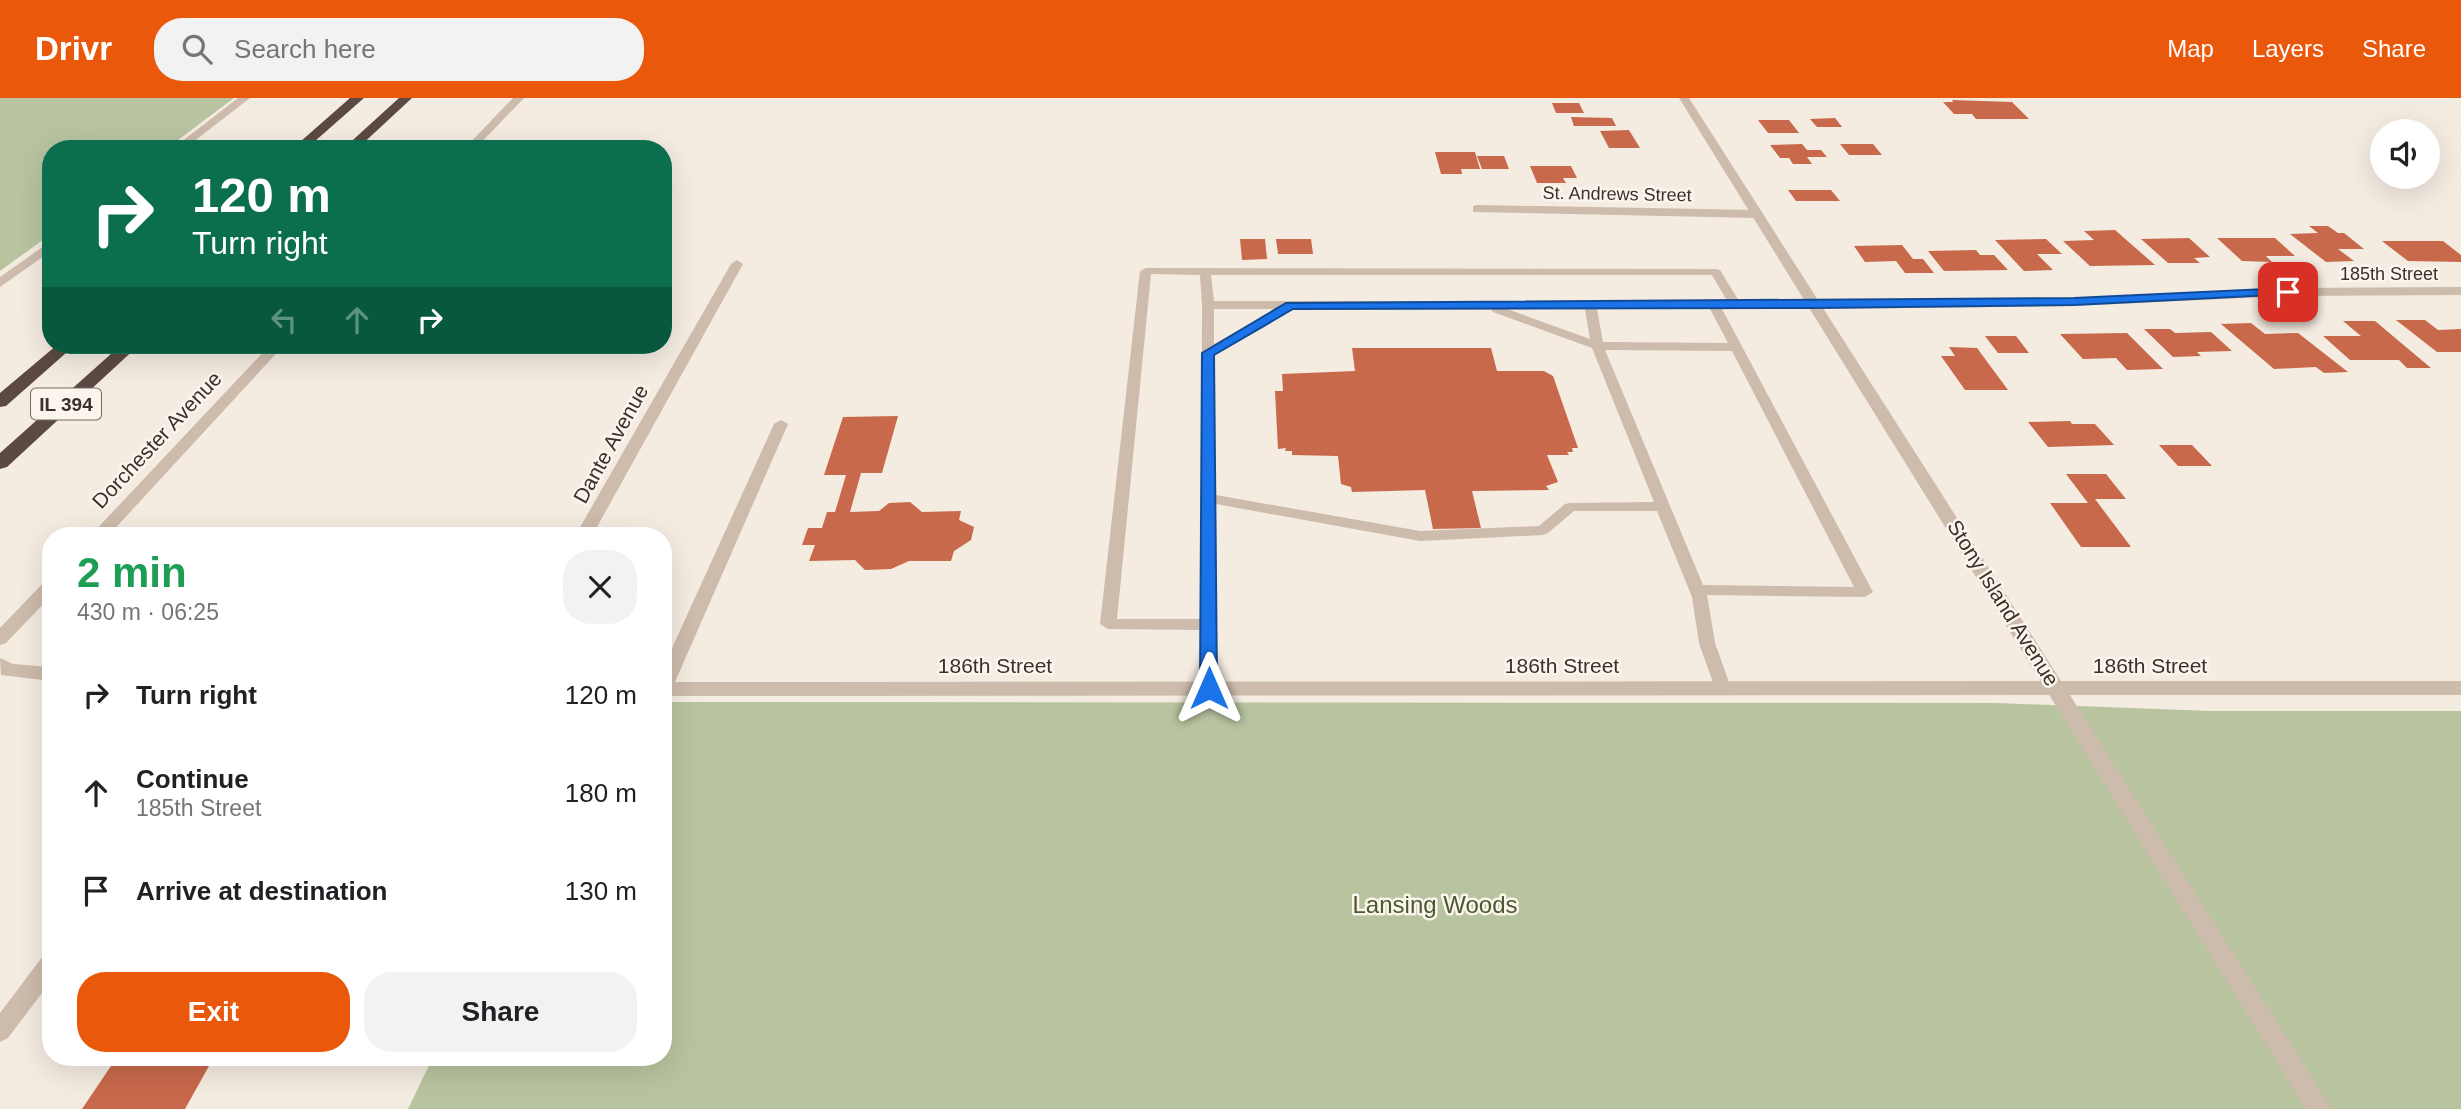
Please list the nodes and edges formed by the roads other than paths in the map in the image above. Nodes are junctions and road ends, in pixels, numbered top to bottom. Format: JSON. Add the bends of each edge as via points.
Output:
{"nodes":[{"id":1,"x":245,"y":98,"type":"edge"},
{"id":2,"x":358,"y":98,"type":"edge"},
{"id":3,"x":406,"y":98,"type":"edge"},
{"id":4,"x":519,"y":98,"type":"edge"},
{"id":5,"x":1684,"y":98,"type":"edge"},
{"id":6,"x":189,"y":140,"type":"edge"},
{"id":7,"x":309,"y":140,"type":"edge"},
{"id":8,"x":359,"y":140,"type":"edge"},
{"id":9,"x":478,"y":140,"type":"edge"},
{"id":10,"x":1477,"y":209,"type":"dead end"},
{"id":11,"x":1756,"y":214,"type":"junction"},
{"id":12,"x":42,"y":251,"type":"edge"},
{"id":13,"x":737,"y":264,"type":"dead end"},
{"id":14,"x":1205,"y":271,"type":"junction"},
{"id":15,"x":0,"y":283,"type":"edge"},
{"id":16,"x":2461,"y":291,"type":"edge"},
{"id":17,"x":1208,"y":305,"type":"junction"},
{"id":18,"x":1290,"y":305,"type":"junction"},
{"id":19,"x":1485,"y":305,"type":"junction"},
{"id":20,"x":1590,"y":305,"type":"junction"},
{"id":21,"x":1714,"y":305,"type":"junction"},
{"id":22,"x":1735,"y":305,"type":"junction"},
{"id":23,"x":1814,"y":305,"type":"junction"},
{"id":24,"x":1597,"y":346,"type":"junction"},
{"id":25,"x":1736,"y":346,"type":"junction"},
{"id":26,"x":1208,"y":353,"type":"junction"},
{"id":27,"x":56,"y":354,"type":"edge"},
{"id":28,"x":121,"y":354,"type":"edge"},
{"id":29,"x":269,"y":354,"type":"edge"},
{"id":30,"x":0,"y":402,"type":"edge"},
{"id":31,"x":781,"y":424,"type":"dead end"},
{"id":32,"x":0,"y":463,"type":"edge"},
{"id":33,"x":1208,"y":498,"type":"junction"},
{"id":34,"x":1662,"y":506,"type":"junction"},
{"id":35,"x":106,"y":527,"type":"edge"},
{"id":36,"x":588,"y":527,"type":"edge"},
{"id":37,"x":1697,"y":590,"type":"junction"},
{"id":38,"x":42,"y":595,"type":"edge"},
{"id":39,"x":1209,"y":625,"type":"junction"},
{"id":40,"x":0,"y":639,"type":"edge"},
{"id":41,"x":0,"y":664,"type":"edge"},
{"id":42,"x":672,"y":669,"type":"edge"},
{"id":43,"x":42,"y":673,"type":"edge"},
{"id":44,"x":1209,"y":688,"type":"junction"},
{"id":45,"x":1723,"y":688,"type":"junction"},
{"id":46,"x":2056,"y":688,"type":"junction"},
{"id":47,"x":2461,"y":688,"type":"edge"},
{"id":48,"x":672,"y":689,"type":"edge"},
{"id":49,"x":42,"y":975,"type":"edge"},
{"id":50,"x":0,"y":1031,"type":"edge"},
{"id":51,"x":2320,"y":1109,"type":"edge"}],
"edges":[{"from":1,"to":6,"type":"street"},
{"from":2,"to":7,"type":"highway"},
{"from":3,"to":8,"type":"highway"},
{"from":4,"to":9,"type":"street"},
{"from":5,"to":11,"type":"street","name":"Stony Island Avenue"},
{"from":10,"to":11,"type":"street","name":"St. Andrews Street"},
{"from":11,"to":23,"type":"street","name":"Stony Island Avenue"},
{"from":12,"to":15,"type":"street"},
{"from":13,"to":36,"type":"street","name":"Dante Avenue"},
{"from":14,"to":17,"type":"lane"},
{"from":14,"to":22,"type":"lane","via":[[1716,272]]},
{"from":14,"to":39,"type":"lane","via":[[1146,271],[1108,624]]},
{"from":16,"to":23,"type":"street","name":"185th Street"},
{"from":17,"to":18,"type":"lane"},
{"from":17,"to":26,"type":"lane"},
{"from":18,"to":19,"type":"lane"},
{"from":18,"to":26,"type":"lane"},
{"from":19,"to":20,"type":"lane"},
{"from":19,"to":24,"type":"lane"},
{"from":20,"to":21,"type":"lane"},
{"from":20,"to":24,"type":"lane"},
{"from":21,"to":22,"type":"lane"},
{"from":21,"to":25,"type":"lane"},
{"from":22,"to":23,"type":"lane"},
{"from":23,"to":46,"type":"street","name":"Stony Island Avenue"},
{"from":24,"to":25,"type":"lane"},
{"from":24,"to":34,"type":"lane"},
{"from":25,"to":37,"type":"lane","via":[[1865,592]]},
{"from":26,"to":33,"type":"lane"},
{"from":27,"to":30,"type":"highway","number":"IL 394"},
{"from":28,"to":32,"type":"highway","number":"IL 394"},
{"from":29,"to":35,"type":"street","name":"Dorchester Avenue"},
{"from":31,"to":42,"type":"street"},
{"from":33,"to":34,"type":"lane","via":[[1420,537],[1543,530],[1570,507]]},
{"from":33,"to":39,"type":"lane"},
{"from":34,"to":37,"type":"lane"},
{"from":37,"to":45,"type":"lane","via":[[1707,643]]},
{"from":38,"to":40,"type":"street"},
{"from":39,"to":44,"type":"lane"},
{"from":41,"to":43,"type":"street","via":[[8,670]]},
{"from":44,"to":45,"type":"street","name":"186th Street"},
{"from":44,"to":48,"type":"street","name":"186th Street"},
{"from":45,"to":46,"type":"street","name":"186th Street"},
{"from":46,"to":47,"type":"street","name":"186th Street"},
{"from":46,"to":51,"type":"street","name":"Stony Island Avenue"},
{"from":49,"to":50,"type":"street"}]}
